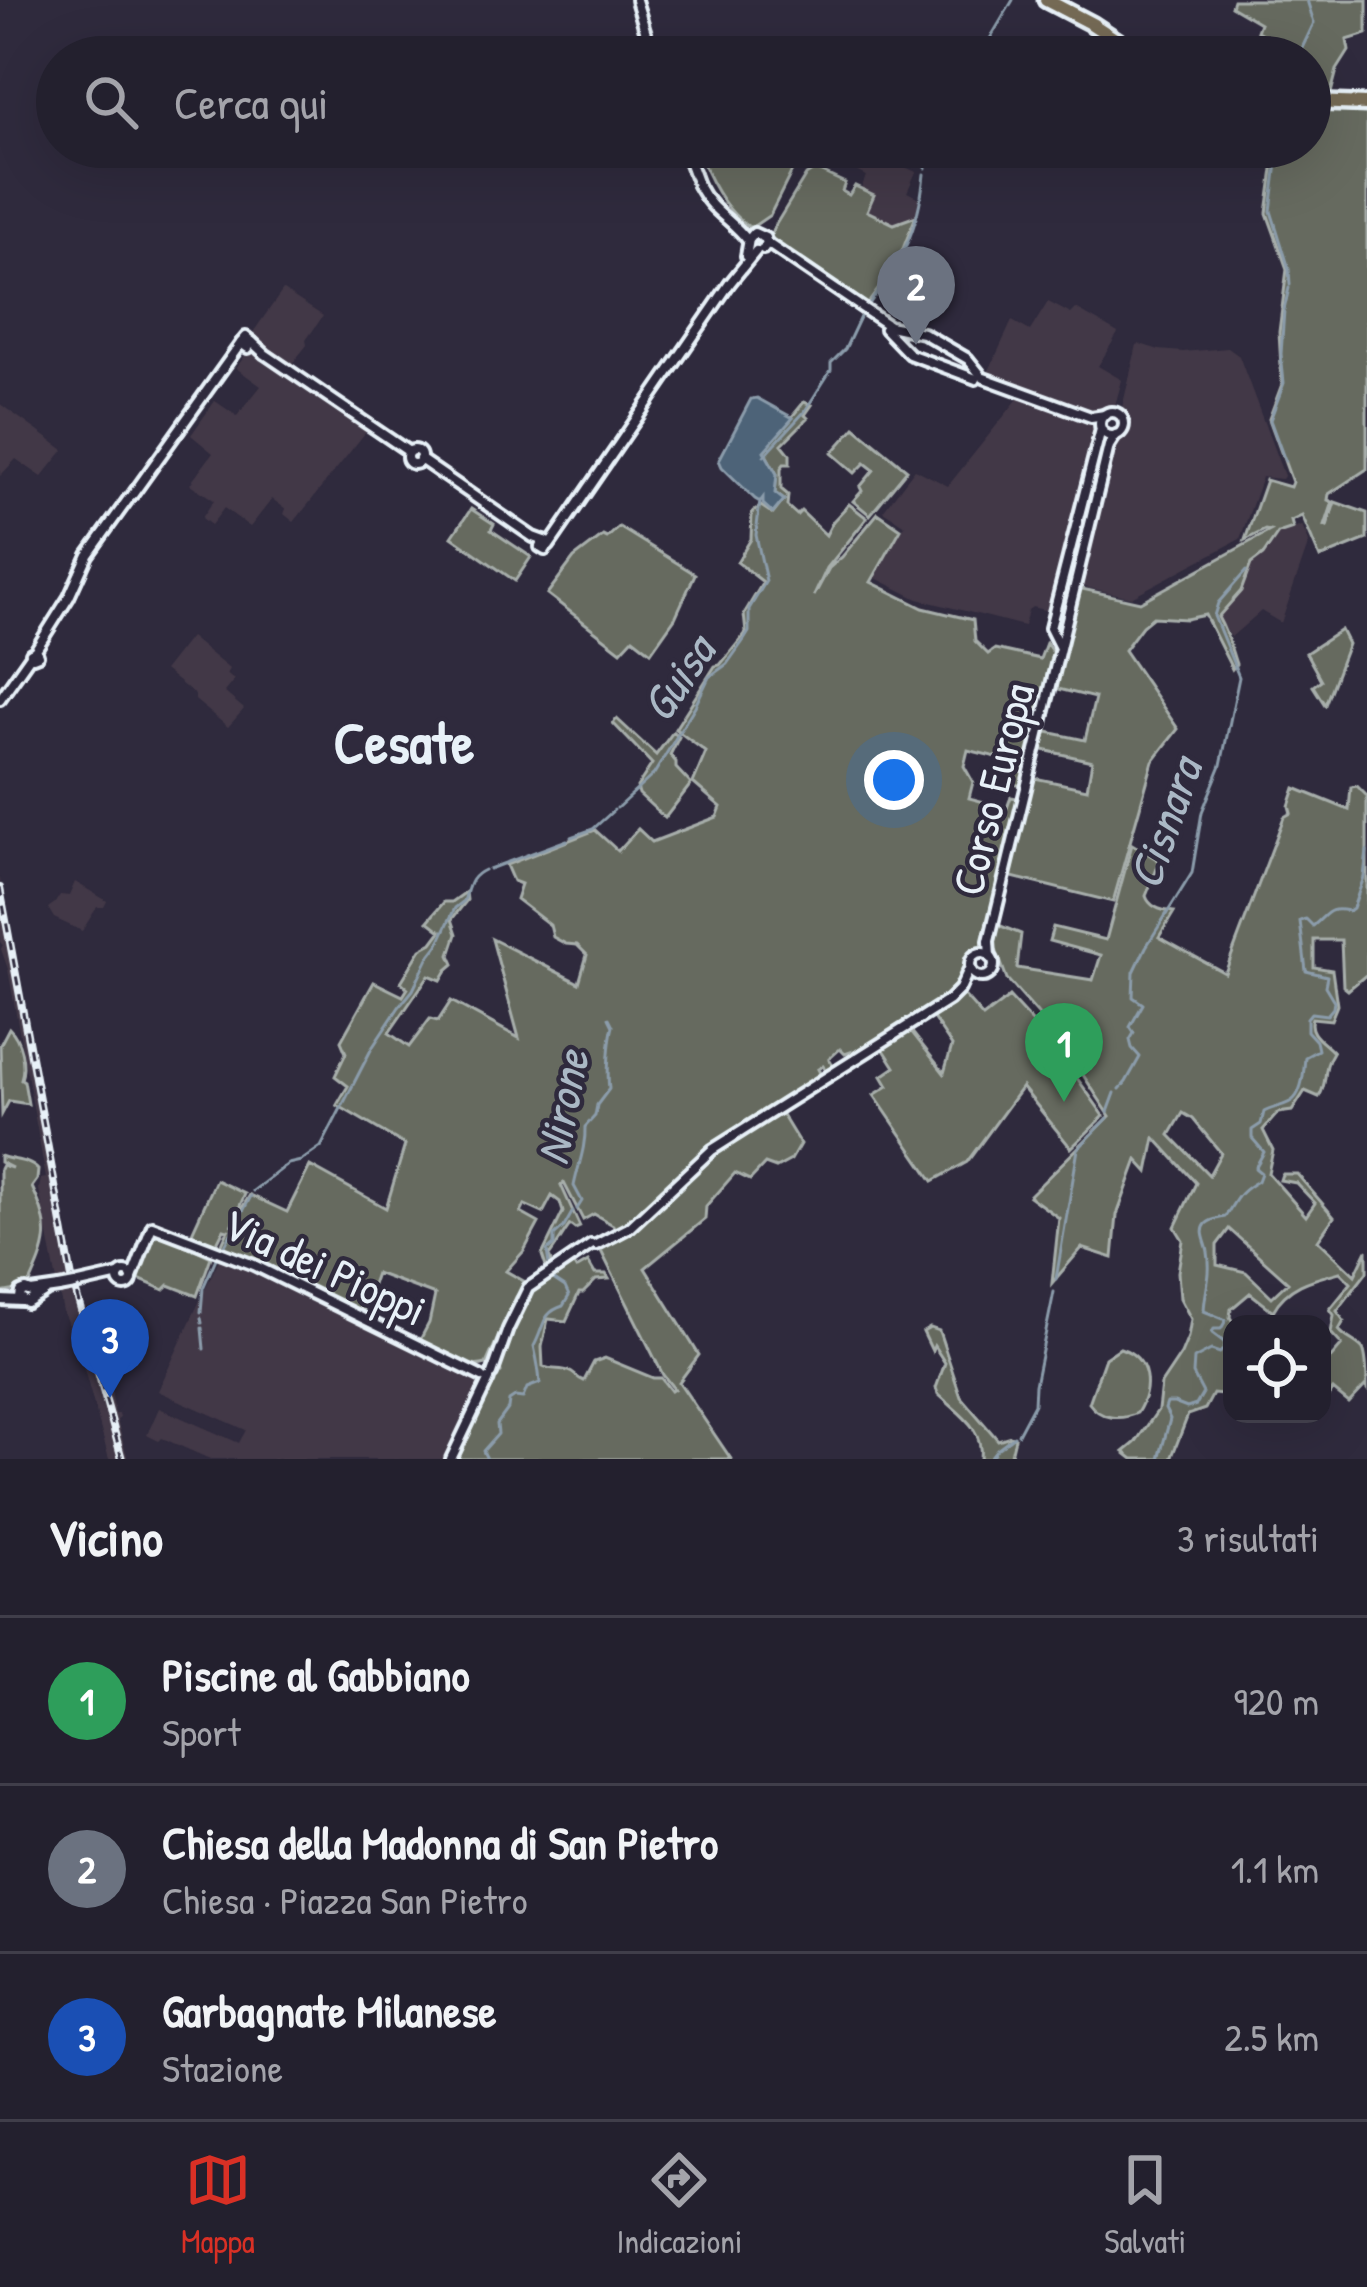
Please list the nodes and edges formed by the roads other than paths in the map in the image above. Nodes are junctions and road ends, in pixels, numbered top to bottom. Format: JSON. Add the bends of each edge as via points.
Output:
{"nodes":[{"id":1,"x":636,"y":0,"type":"edge"},
{"id":2,"x":1046,"y":0,"type":"edge"},
{"id":3,"x":647,"y":36,"type":"edge"},
{"id":4,"x":1110,"y":36,"type":"edge"},
{"id":5,"x":1331,"y":103,"type":"edge"},
{"id":6,"x":1367,"y":104,"type":"edge"},
{"id":7,"x":692,"y":168,"type":"edge"},
{"id":8,"x":756,"y":244,"type":"junction"},
{"id":9,"x":893,"y":332,"type":"junction"},
{"id":10,"x":983,"y":379,"type":"junction"},
{"id":11,"x":1106,"y":415,"type":"junction"},
{"id":12,"x":1091,"y":416,"type":"junction"},
{"id":13,"x":1101,"y":427,"type":"junction"},
{"id":14,"x":1116,"y":435,"type":"junction"},
{"id":15,"x":1066,"y":628,"type":"junction"},
{"id":16,"x":1053,"y":637,"type":"junction"},
{"id":17,"x":1060,"y":652,"type":"junction"},
{"id":18,"x":0,"y":699,"type":"edge"},
{"id":19,"x":986,"y":955,"type":"junction"},
{"id":20,"x":971,"y":973,"type":"junction"},
{"id":21,"x":0,"y":1298,"type":"edge"},
{"id":22,"x":486,"y":1376,"type":"junction"},
{"id":23,"x":452,"y":1459,"type":"edge"}],
"edges":[{"from":1,"to":3,"type":"street"},
{"from":2,"to":4,"type":"main road"},
{"from":5,"to":6,"type":"main road"},
{"from":7,"to":8,"type":"street","via":[[712,207]]},
{"from":8,"to":9,"type":"street"},
{"from":8,"to":18,"type":"street","via":[[543,542],[247,345],[88,555],[69,598]]},
{"from":9,"to":10,"type":"street","via":[[909,354]]},
{"from":9,"to":10,"type":"street","via":[[923,333],[970,360]]},
{"from":10,"to":12,"type":"street"},
{"from":11,"to":12,"type":"street"},
{"from":11,"to":13,"type":"street"},
{"from":11,"to":14,"type":"street","via":[[1122,418]]},
{"from":12,"to":13,"type":"street"},
{"from":13,"to":14,"type":"street"},
{"from":13,"to":16,"type":"street","name":"Corso Europa"},
{"from":14,"to":15,"type":"street","name":"Corso Europa"},
{"from":15,"to":16,"type":"street"},
{"from":15,"to":17,"type":"street","name":"Corso Europa"},
{"from":16,"to":17,"type":"street","name":"Corso Europa"},
{"from":17,"to":19,"type":"street","name":"Corso Europa"},
{"from":19,"to":20,"type":"street","via":[[974,956]]},
{"from":19,"to":20,"type":"street","via":[[990,973]]},
{"from":20,"to":22,"type":"street","via":[[934,1011],[712,1150],[635,1223],[529,1288]]},
{"from":21,"to":22,"type":"street","name":"Via dei Pioppi","bridge":true,"via":[[124,1277],[152,1226],[254,1265]]},
{"from":22,"to":23,"type":"street"}]}
